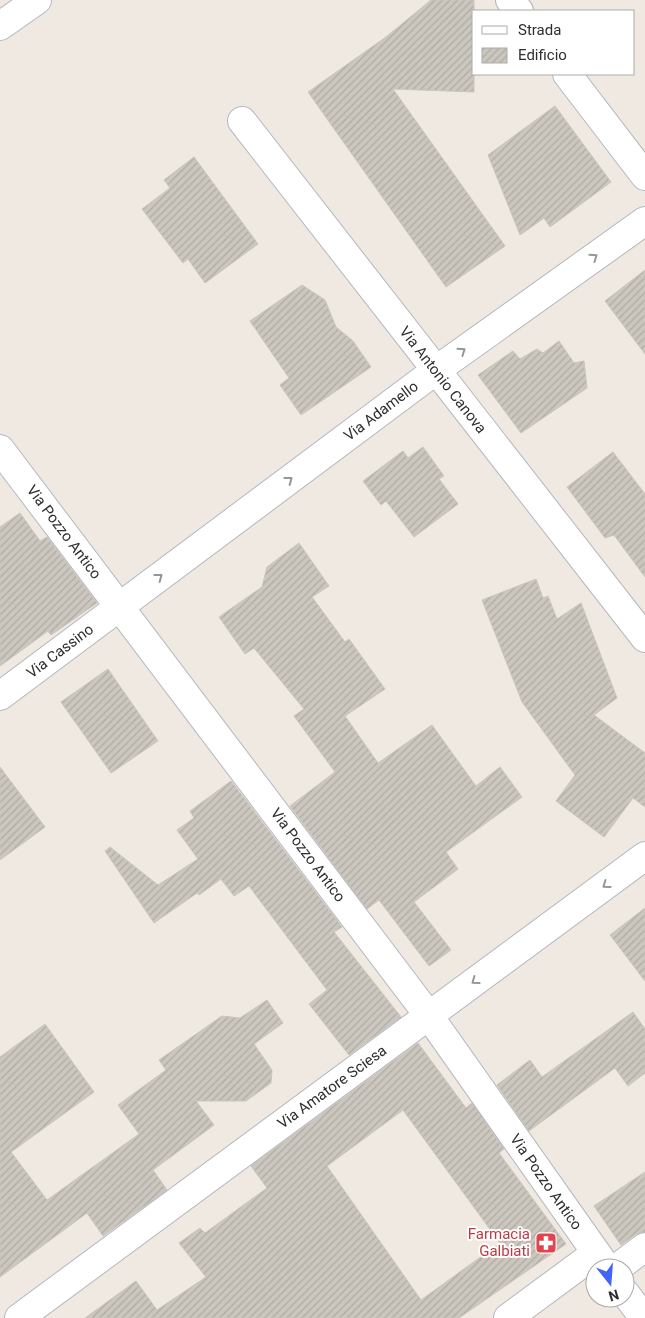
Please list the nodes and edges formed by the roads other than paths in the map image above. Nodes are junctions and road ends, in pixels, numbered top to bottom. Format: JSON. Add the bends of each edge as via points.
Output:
{"nodes":[{"id":1,"x":37,"y":0,"type":"edge"},
{"id":2,"x":510,"y":0,"type":"edge"},
{"id":3,"x":518,"y":10,"type":"edge"},
{"id":4,"x":0,"y":26,"type":"edge"},
{"id":5,"x":568,"y":75,"type":"edge"},
{"id":6,"x":242,"y":121,"type":"dead end"},
{"id":7,"x":645,"y":176,"type":"edge"},
{"id":8,"x":645,"y":221,"type":"edge"},
{"id":9,"x":435,"y":370,"type":"junction"},
{"id":10,"x":0,"y":449,"type":"edge"},
{"id":11,"x":120,"y":606,"type":"junction"},
{"id":12,"x":645,"y":638,"type":"edge"},
{"id":13,"x":0,"y":696,"type":"edge"},
{"id":14,"x":645,"y":856,"type":"edge"},
{"id":15,"x":428,"y":1016,"type":"junction"},
{"id":16,"x":645,"y":1247,"type":"edge"},
{"id":17,"x":603,"y":1258,"type":"edge"},
{"id":18,"x":619,"y":1258,"type":"edge"},
{"id":19,"x":585,"y":1275,"type":"edge"},
{"id":20,"x":635,"y":1306,"type":"edge"},
{"id":21,"x":19,"y":1318,"type":"edge"},
{"id":22,"x":508,"y":1318,"type":"edge"},
{"id":23,"x":644,"y":1318,"type":"edge"}],
"edges":[{"from":1,"to":4,"type":"street"},
{"from":2,"to":3,"type":"street"},
{"from":5,"to":7,"type":"street"},
{"from":6,"to":9,"type":"street","name":"Via Antonio Canova"},
{"from":9,"to":8,"type":"street","name":"Via Adamello","one_way":true},
{"from":11,"to":9,"type":"street","name":"Via Adamello","one_way":true},
{"from":9,"to":12,"type":"street","name":"Via Antonio Canova"},
{"from":10,"to":11,"type":"street","name":"Via Pozzo Antico"},
{"from":11,"to":13,"type":"street","name":"Via Cassino"},
{"from":11,"to":15,"type":"street","name":"Via Pozzo Antico"},
{"from":14,"to":15,"type":"street","name":"Via Amatore Sciesa","one_way":true},
{"from":15,"to":17,"type":"street","name":"Via Pozzo Antico"},
{"from":15,"to":21,"type":"street","name":"Via Amatore Sciesa"},
{"from":16,"to":18,"type":"street"},
{"from":19,"to":22,"type":"street"},
{"from":20,"to":23,"type":"street"}]}
